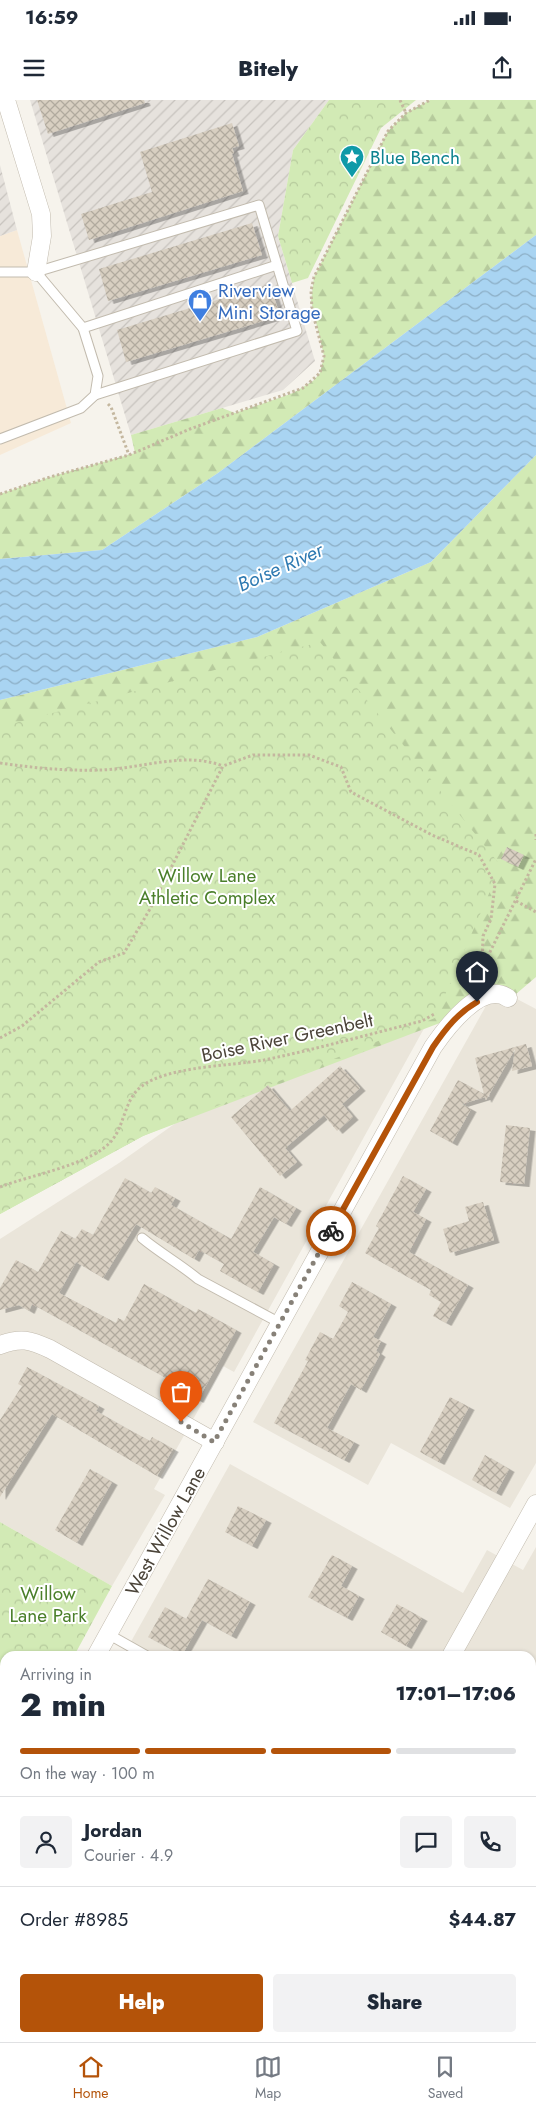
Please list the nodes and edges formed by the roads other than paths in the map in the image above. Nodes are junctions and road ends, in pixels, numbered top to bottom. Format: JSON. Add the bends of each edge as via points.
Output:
{"nodes":[{"id":1,"x":6,"y":100,"type":"edge"},
{"id":2,"x":277,"y":265,"type":"junction"},
{"id":3,"x":0,"y":272,"type":"edge"},
{"id":4,"x":36,"y":272,"type":"junction"},
{"id":5,"x":83,"y":328,"type":"junction"},
{"id":6,"x":95,"y":395,"type":"junction"},
{"id":7,"x":0,"y":439,"type":"edge"},
{"id":8,"x":508,"y":998,"type":"dead end"},
{"id":9,"x":142,"y":1238,"type":"dead end"},
{"id":10,"x":280,"y":1323,"type":"junction"},
{"id":11,"x":0,"y":1345,"type":"edge"},
{"id":12,"x":214,"y":1442,"type":"junction"},
{"id":13,"x":536,"y":1504,"type":"edge"},
{"id":14,"x":108,"y":1634,"type":"junction"},
{"id":15,"x":99,"y":1651,"type":"edge"},
{"id":16,"x":139,"y":1651,"type":"edge"},
{"id":17,"x":454,"y":1651,"type":"edge"}],
"edges":[{"from":1,"to":4,"type":"street","via":[[41,214],[42,236]]},
{"from":2,"to":4,"type":"lane","via":[[259,205]]},
{"from":2,"to":5,"type":"lane"},
{"from":2,"to":6,"type":"lane","via":[[297,331]]},
{"from":3,"to":4,"type":"lane"},
{"from":4,"to":5,"type":"lane"},
{"from":5,"to":6,"type":"lane","via":[[98,376]]},
{"from":6,"to":7,"type":"lane","via":[[81,408]]},
{"from":8,"to":10,"type":"street","name":"West Willow Lane","via":[[492,994],[463,1010],[445,1029]]},
{"from":9,"to":10,"type":"lane","via":[[198,1279]]},
{"from":10,"to":12,"type":"street","name":"West Willow Lane"},
{"from":11,"to":12,"type":"street","via":[[15,1340],[32,1341],[50,1349]]},
{"from":12,"to":14,"type":"street","name":"West Willow Lane"},
{"from":13,"to":17,"type":"street"},
{"from":14,"to":15,"type":"street","name":"West Willow Lane"},
{"from":14,"to":16,"type":"lane"}]}
